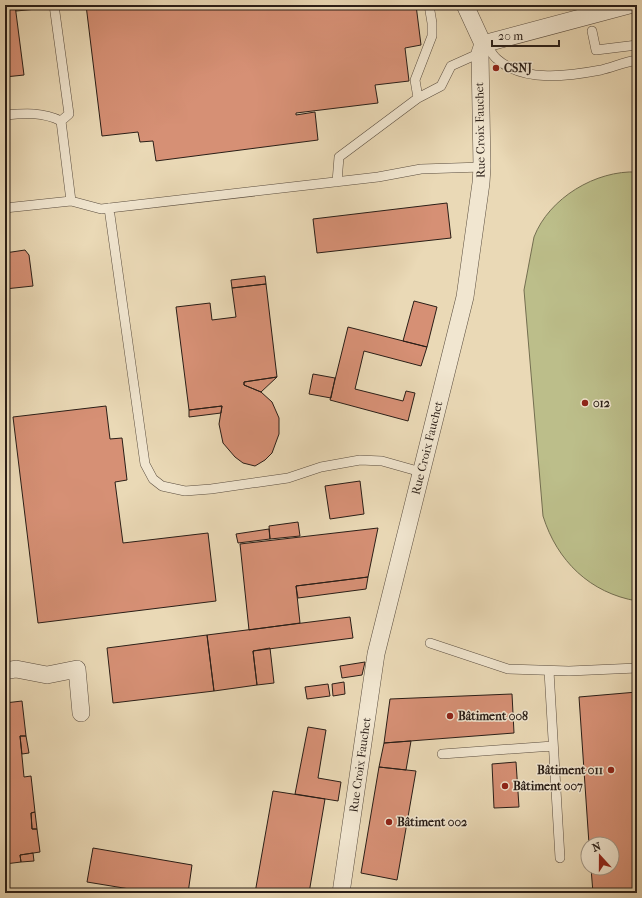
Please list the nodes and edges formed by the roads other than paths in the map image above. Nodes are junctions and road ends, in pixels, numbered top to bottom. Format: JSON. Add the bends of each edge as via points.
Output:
{"nodes":[{"id":1,"x":54,"y":5,"type":"edge"},
{"id":2,"x":429,"y":5,"type":"edge"},
{"id":3,"x":465,"y":5,"type":"edge"},
{"id":4,"x":629,"y":5,"type":"edge"},
{"id":5,"x":592,"y":31,"type":"dead end"},
{"id":6,"x":637,"y":45,"type":"edge"},
{"id":7,"x":483,"y":47,"type":"junction"},
{"id":8,"x":637,"y":60,"type":"edge"},
{"id":9,"x":418,"y":98,"type":"junction"},
{"id":10,"x":5,"y":115,"type":"edge"},
{"id":11,"x":62,"y":121,"type":"junction"},
{"id":12,"x":482,"y":167,"type":"junction"},
{"id":13,"x":337,"y":182,"type":"junction"},
{"id":14,"x":72,"y":201,"type":"junction"},
{"id":15,"x":5,"y":208,"type":"edge"},
{"id":16,"x":109,"y":208,"type":"junction"},
{"id":17,"x":421,"y":472,"type":"junction"},
{"id":18,"x":430,"y":643,"type":"dead end"},
{"id":19,"x":637,"y":668,"type":"edge"},
{"id":20,"x":5,"y":671,"type":"edge"},
{"id":21,"x":549,"y":671,"type":"junction"},
{"id":22,"x":81,"y":712,"type":"dead end"},
{"id":23,"x":553,"y":746,"type":"junction"},
{"id":24,"x":442,"y":754,"type":"dead end"},
{"id":25,"x":560,"y":858,"type":"dead end"},
{"id":26,"x":341,"y":893,"type":"edge"}],
"edges":[{"from":1,"to":11,"type":"lane","via":[[69,114]]},
{"from":2,"to":9,"type":"lane","via":[[432,36],[415,80]]},
{"from":3,"to":7,"type":"street","name":"Rue Croix Fauchet"},
{"from":4,"to":7,"type":"street"},
{"from":5,"to":6,"type":"lane","via":[[596,50]]},
{"from":7,"to":8,"type":"lane","via":[[496,59],[509,66],[540,75],[602,70]]},
{"from":7,"to":9,"type":"lane","via":[[451,66],[441,86]]},
{"from":7,"to":12,"type":"street","name":"Rue Croix Fauchet"},
{"from":9,"to":13,"type":"lane","via":[[339,157]]},
{"from":10,"to":11,"type":"lane","via":[[29,113],[51,116]]},
{"from":11,"to":14,"type":"lane"},
{"from":12,"to":13,"type":"lane","via":[[421,169]]},
{"from":12,"to":17,"type":"street","name":"Rue Croix Fauchet","via":[[465,297]]},
{"from":13,"to":16,"type":"lane"},
{"from":14,"to":15,"type":"lane"},
{"from":14,"to":16,"type":"lane","via":[[101,210]]},
{"from":16,"to":17,"type":"lane","via":[[145,464],[153,479],[162,486],[185,491],[211,489],[288,478],[321,467],[360,460],[382,461]]},
{"from":17,"to":26,"type":"street","name":"Rue Croix Fauchet","via":[[376,654]]},
{"from":18,"to":21,"type":"lane","via":[[508,669]]},
{"from":19,"to":21,"type":"lane"},
{"from":20,"to":22,"type":"street","via":[[16,669],[47,675],[77,669]]},
{"from":21,"to":23,"type":"lane"},
{"from":23,"to":24,"type":"lane"},
{"from":23,"to":25,"type":"lane"}]}
